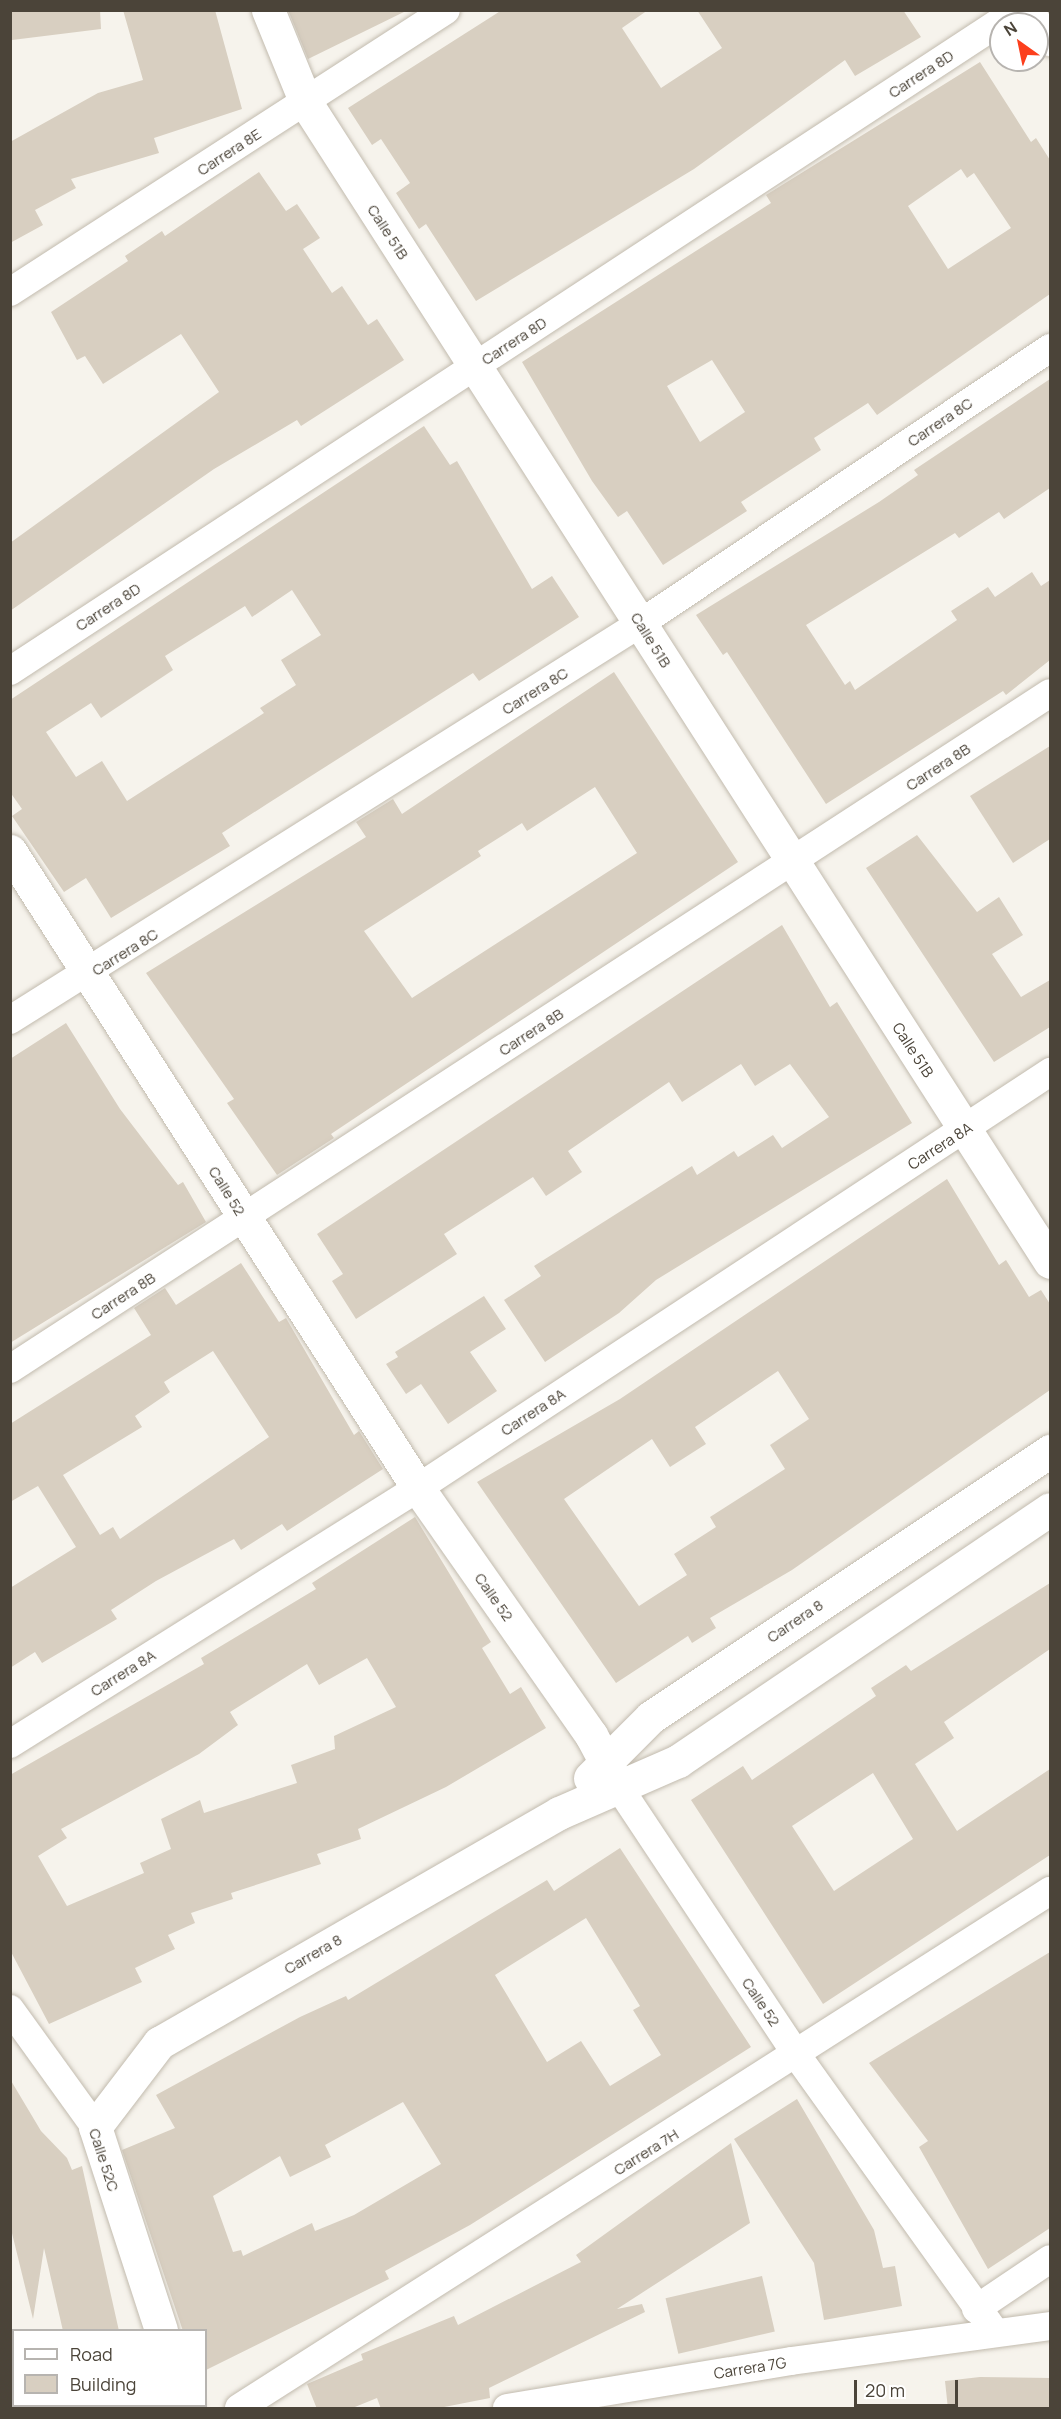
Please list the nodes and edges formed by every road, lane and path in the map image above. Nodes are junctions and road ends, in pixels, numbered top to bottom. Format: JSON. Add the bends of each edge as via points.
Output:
{"nodes":[{"id":1,"x":268,"y":10,"type":"edge"},
{"id":2,"x":446,"y":10,"type":"edge"},
{"id":3,"x":1018,"y":10,"type":"edge"},
{"id":4,"x":1030,"y":10,"type":"edge"},
{"id":5,"x":1050,"y":42,"type":"edge"},
{"id":6,"x":306,"y":103,"type":"junction"},
{"id":7,"x":10,"y":292,"type":"edge"},
{"id":8,"x":1050,"y":348,"type":"edge"},
{"id":9,"x":474,"y":367,"type":"junction"},
{"id":10,"x":641,"y":623,"type":"junction"},
{"id":11,"x":10,"y":671,"type":"edge"},
{"id":12,"x":1050,"y":693,"type":"edge"},
{"id":13,"x":10,"y":851,"type":"edge"},
{"id":14,"x":792,"y":862,"type":"junction"},
{"id":15,"x":91,"y":974,"type":"junction"},
{"id":16,"x":10,"y":1020,"type":"edge"},
{"id":17,"x":1050,"y":1072,"type":"edge"},
{"id":18,"x":965,"y":1130,"type":"junction"},
{"id":19,"x":244,"y":1218,"type":"junction"},
{"id":20,"x":1050,"y":1262,"type":"edge"},
{"id":21,"x":10,"y":1369,"type":"edge"},
{"id":22,"x":1050,"y":1451,"type":"edge"},
{"id":23,"x":418,"y":1488,"type":"junction"},
{"id":24,"x":1050,"y":1509,"type":"edge"},
{"id":25,"x":10,"y":1744,"type":"edge"},
{"id":26,"x":613,"y":1776,"type":"junction"},
{"id":27,"x":1050,"y":1891,"type":"edge"},
{"id":28,"x":10,"y":2009,"type":"edge"},
{"id":29,"x":798,"y":2057,"type":"junction"},
{"id":30,"x":95,"y":2127,"type":"junction"},
{"id":31,"x":1050,"y":2259,"type":"edge"},
{"id":32,"x":976,"y":2308,"type":"junction"},
{"id":33,"x":1050,"y":2326,"type":"edge"},
{"id":34,"x":160,"y":2329,"type":"edge"},
{"id":35,"x":994,"y":2331,"type":"junction"},
{"id":36,"x":239,"y":2409,"type":"edge"},
{"id":37,"x":507,"y":2409,"type":"edge"}],
"edges":[{"from":1,"to":6,"type":"street","name":"Calle 51B"},
{"from":2,"to":6,"type":"street","name":"Carrera 8E"},
{"from":3,"to":9,"type":"street","name":"Carrera 8D"},
{"from":4,"to":5,"type":"street"},
{"from":6,"to":7,"type":"street","name":"Carrera 8E"},
{"from":6,"to":9,"type":"street","name":"Calle 51B"},
{"from":8,"to":10,"type":"street","name":"Carrera 8C"},
{"from":9,"to":10,"type":"street","name":"Calle 51B"},
{"from":9,"to":11,"type":"street","name":"Carrera 8D"},
{"from":10,"to":14,"type":"street","name":"Calle 51B"},
{"from":10,"to":15,"type":"street","name":"Carrera 8C"},
{"from":12,"to":14,"type":"street","name":"Carrera 8B"},
{"from":13,"to":15,"type":"street","name":"Calle 52"},
{"from":14,"to":18,"type":"street","name":"Calle 51B"},
{"from":14,"to":19,"type":"street","name":"Carrera 8B"},
{"from":15,"to":16,"type":"street","name":"Carrera 8C"},
{"from":15,"to":19,"type":"street","name":"Calle 52"},
{"from":17,"to":18,"type":"street","name":"Carrera 8A"},
{"from":18,"to":20,"type":"street","name":"Calle 51B"},
{"from":18,"to":23,"type":"street","name":"Carrera 8A"},
{"from":19,"to":21,"type":"street","name":"Carrera 8B"},
{"from":19,"to":23,"type":"street","name":"Calle 52"},
{"from":22,"to":26,"type":"street","name":"Carrera 8","via":[[651,1717]]},
{"from":23,"to":25,"type":"street","name":"Carrera 8A"},
{"from":23,"to":26,"type":"street","name":"Calle 52"},
{"from":24,"to":26,"type":"street","name":"Carrera 8","via":[[678,1761]]},
{"from":26,"to":29,"type":"street","name":"Calle 52"},
{"from":26,"to":30,"type":"street","name":"Carrera 8","via":[[559,1813],[159,2043]]},
{"from":27,"to":29,"type":"street","name":"Carrera 7H"},
{"from":28,"to":30,"type":"street","name":"Calle 52C"},
{"from":29,"to":32,"type":"street","name":"Calle 52"},
{"from":29,"to":36,"type":"street","name":"Carrera 7H"},
{"from":30,"to":34,"type":"street","name":"Calle 52C"},
{"from":31,"to":32,"type":"street"},
{"from":32,"to":35,"type":"street","name":"Calle 52"},
{"from":33,"to":35,"type":"street","name":"Carrera 7G"},
{"from":35,"to":37,"type":"street","name":"Carrera 7G"}]}
